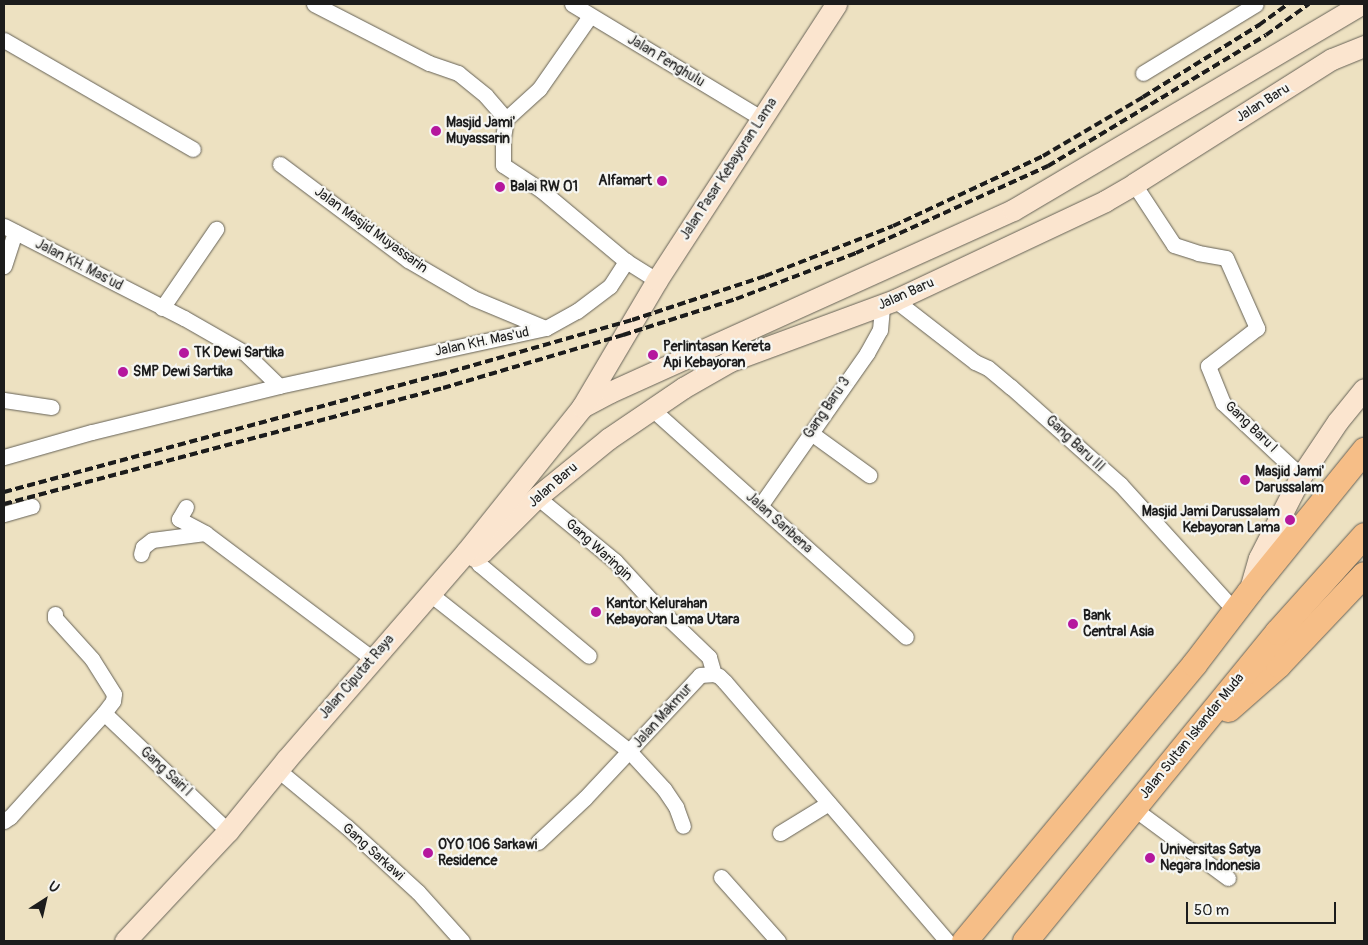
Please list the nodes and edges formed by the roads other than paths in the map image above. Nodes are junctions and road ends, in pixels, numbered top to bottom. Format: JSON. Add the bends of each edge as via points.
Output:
{"nodes":[{"id":1,"x":314,"y":4,"type":"edge"},
{"id":2,"x":572,"y":4,"type":"edge"},
{"id":3,"x":836,"y":4,"type":"edge"},
{"id":4,"x":1256,"y":4,"type":"edge"},
{"id":5,"x":1362,"y":4,"type":"edge"},
{"id":6,"x":590,"y":16,"type":"junction"},
{"id":7,"x":4,"y":40,"type":"edge"},
{"id":8,"x":1364,"y":46,"type":"edge"},
{"id":9,"x":1144,"y":73,"type":"dead end"},
{"id":10,"x":761,"y":118,"type":"junction"},
{"id":11,"x":506,"y":119,"type":"junction"},
{"id":12,"x":193,"y":149,"type":"dead end"},
{"id":13,"x":280,"y":164,"type":"dead end"},
{"id":14,"x":1134,"y":184,"type":"junction"},
{"id":15,"x":10,"y":229,"type":"edge"},
{"id":16,"x":216,"y":229,"type":"dead end"},
{"id":17,"x":626,"y":261,"type":"junction"},
{"id":18,"x":4,"y":266,"type":"edge"},
{"id":19,"x":657,"y":280,"type":"junction"},
{"id":20,"x":888,"y":302,"type":"junction"},
{"id":21,"x":162,"y":308,"type":"junction"},
{"id":22,"x":546,"y":328,"type":"junction"},
{"id":23,"x":623,"y":335,"type":"junction"},
{"id":24,"x":279,"y":386,"type":"junction"},
{"id":25,"x":1364,"y":389,"type":"edge"},
{"id":26,"x":610,"y":392,"type":"junction"},
{"id":27,"x":4,"y":400,"type":"edge"},
{"id":28,"x":51,"y":406,"type":"dead end"},
{"id":29,"x":582,"y":408,"type":"junction"},
{"id":30,"x":652,"y":409,"type":"junction"},
{"id":31,"x":811,"y":432,"type":"junction"},
{"id":32,"x":1364,"y":450,"type":"edge"},
{"id":33,"x":4,"y":457,"type":"edge"},
{"id":34,"x":868,"y":476,"type":"dead end"},
{"id":35,"x":1301,"y":476,"type":"junction"},
{"id":36,"x":537,"y":497,"type":"junction"},
{"id":37,"x":32,"y":506,"type":"dead end"},
{"id":38,"x":760,"y":506,"type":"junction"},
{"id":39,"x":186,"y":507,"type":"dead end"},
{"id":40,"x":4,"y":514,"type":"edge"},
{"id":41,"x":204,"y":533,"type":"junction"},
{"id":42,"x":1364,"y":535,"type":"edge"},
{"id":43,"x":141,"y":554,"type":"dead end"},
{"id":44,"x":471,"y":554,"type":"junction"},
{"id":45,"x":1364,"y":574,"type":"edge"},
{"id":46,"x":429,"y":593,"type":"junction"},
{"id":47,"x":1242,"y":601,"type":"junction"},
{"id":48,"x":55,"y":614,"type":"dead end"},
{"id":49,"x":906,"y":637,"type":"dead end"},
{"id":50,"x":589,"y":656,"type":"dead end"},
{"id":51,"x":373,"y":659,"type":"junction"},
{"id":52,"x":714,"y":674,"type":"junction"},
{"id":53,"x":104,"y":713,"type":"junction"},
{"id":54,"x":1192,"y":734,"type":"junction"},
{"id":55,"x":630,"y":752,"type":"junction"},
{"id":56,"x":278,"y":770,"type":"junction"},
{"id":57,"x":829,"y":803,"type":"junction"},
{"id":58,"x":1134,"y":808,"type":"junction"},
{"id":59,"x":4,"y":821,"type":"edge"},
{"id":60,"x":683,"y":826,"type":"dead end"},
{"id":61,"x":228,"y":831,"type":"junction"},
{"id":62,"x":780,"y":833,"type":"dead end"},
{"id":63,"x":538,"y":842,"type":"dead end"},
{"id":64,"x":721,"y":877,"type":"dead end"},
{"id":65,"x":1228,"y":878,"type":"dead end"},
{"id":66,"x":125,"y":941,"type":"edge"},
{"id":67,"x":462,"y":941,"type":"edge"},
{"id":68,"x":778,"y":941,"type":"edge"},
{"id":69,"x":947,"y":941,"type":"edge"},
{"id":70,"x":964,"y":941,"type":"edge"},
{"id":71,"x":1025,"y":941,"type":"edge"}],
"edges":[{"from":1,"to":11,"type":"street","via":[[429,63],[458,73],[486,96]]},
{"from":2,"to":6,"type":"street","name":"Jalan Penghulu"},
{"from":3,"to":10,"type":"main road","name":"Jalan Pasar Kebayoran Lama"},
{"from":4,"to":9,"type":"street"},
{"from":5,"to":26,"type":"main road","via":[[1013,210]]},
{"from":6,"to":10,"type":"street","name":"Jalan Penghulu"},
{"from":6,"to":11,"type":"street","via":[[539,89]]},
{"from":7,"to":12,"type":"street"},
{"from":8,"to":14,"type":"main road","name":"Jalan Baru","via":[[1332,59]]},
{"from":10,"to":19,"type":"main road","name":"Jalan Pasar Kebayoran Lama"},
{"from":11,"to":17,"type":"street","via":[[502,137],[503,165],[541,190]]},
{"from":13,"to":22,"type":"street","name":"Jalan Masjid Muyassarin","via":[[408,260],[473,298]]},
{"from":14,"to":20,"type":"main road","name":"Jalan Baru"},
{"from":14,"to":35,"type":"street","name":"Gang Baru I","via":[[1174,244],[1226,258],[1257,328],[1208,366],[1223,403]]},
{"from":15,"to":18,"type":"street"},
{"from":15,"to":21,"type":"street","name":"Jalan KH. Mas'ud"},
{"from":16,"to":21,"type":"street"},
{"from":17,"to":19,"type":"street"},
{"from":17,"to":22,"type":"street","name":"Jalan KH. Mas'ud","via":[[610,286],[577,311]]},
{"from":19,"to":23,"type":"main road","name":"Jalan Pasar Kebayoran Lama"},
{"from":20,"to":30,"type":"main road","name":"Jalan Baru","via":[[730,361]]},
{"from":20,"to":31,"type":"street","name":"Gang Baru 3","via":[[880,330],[867,353]]},
{"from":20,"to":47,"type":"street","name":"Gang Baru III","via":[[1011,386],[1120,484]]},
{"from":21,"to":24,"type":"street","name":"Jalan KH. Mas'ud","via":[[244,353]]},
{"from":22,"to":24,"type":"street","name":"Jalan KH. Mas'ud"},
{"from":23,"to":26,"type":"main road","name":"Jalan Pasar Kebayoran Lama"},
{"from":23,"to":29,"type":"main road","name":"Jalan Pasar Kebayoran Lama"},
{"from":24,"to":33,"type":"street","name":"Jalan KH. Mas'ud"},
{"from":25,"to":35,"type":"main road"},
{"from":26,"to":29,"type":"main road"},
{"from":27,"to":28,"type":"street"},
{"from":29,"to":44,"type":"main road","name":"Jalan Ciputat Raya"},
{"from":30,"to":36,"type":"main road","name":"Jalan Baru","via":[[608,439]]},
{"from":30,"to":38,"type":"street","name":"Jalan Saribena"},
{"from":31,"to":34,"type":"street"},
{"from":31,"to":38,"type":"street","name":"Gang Baru 3"},
{"from":32,"to":47,"type":"highway"},
{"from":35,"to":47,"type":"main road","via":[[1259,558]]},
{"from":36,"to":44,"type":"main road","name":"Jalan Baru"},
{"from":36,"to":52,"type":"street","name":"Gang Waringin","via":[[615,561],[709,657]]},
{"from":37,"to":40,"type":"street"},
{"from":38,"to":49,"type":"street","name":"Jalan Saribena"},
{"from":39,"to":41,"type":"street","via":[[179,519]]},
{"from":41,"to":43,"type":"street","via":[[152,540],[143,547]]},
{"from":41,"to":51,"type":"street"},
{"from":42,"to":54,"type":"highway","name":"Jalan Sultan Iskandar Muda","via":[[1304,600]]},
{"from":44,"to":46,"type":"main road","name":"Jalan Ciputat Raya"},
{"from":44,"to":50,"type":"street"},
{"from":45,"to":54,"type":"highway","via":[[1278,665],[1239,701]]},
{"from":46,"to":51,"type":"main road","name":"Jalan Ciputat Raya"},
{"from":46,"to":55,"type":"street","name":"Jalan Makmur"},
{"from":47,"to":70,"type":"highway","via":[[1194,664]]},
{"from":48,"to":53,"type":"street","via":[[55,618],[92,659],[114,694]]},
{"from":51,"to":56,"type":"main road","name":"Jalan Ciputat Raya"},
{"from":52,"to":55,"type":"street","name":"Jalan Makmur","via":[[700,675]]},
{"from":52,"to":57,"type":"street","via":[[720,676]]},
{"from":53,"to":59,"type":"street"},
{"from":53,"to":61,"type":"street","name":"Gang Sairi I"},
{"from":54,"to":58,"type":"highway","name":"Jalan Sultan Iskandar Muda"},
{"from":55,"to":60,"type":"street","via":[[664,789],[676,806]]},
{"from":55,"to":63,"type":"street"},
{"from":56,"to":61,"type":"main road","name":"Jalan Ciputat Raya"},
{"from":56,"to":67,"type":"street","name":"Gang Sarkawi","via":[[411,886]]},
{"from":57,"to":62,"type":"street"},
{"from":57,"to":69,"type":"street"},
{"from":58,"to":65,"type":"street"},
{"from":58,"to":71,"type":"highway","name":"Jalan Sultan Iskandar Muda"},
{"from":61,"to":66,"type":"main road","name":"Jalan Ciputat Raya"},
{"from":64,"to":68,"type":"street"}]}
